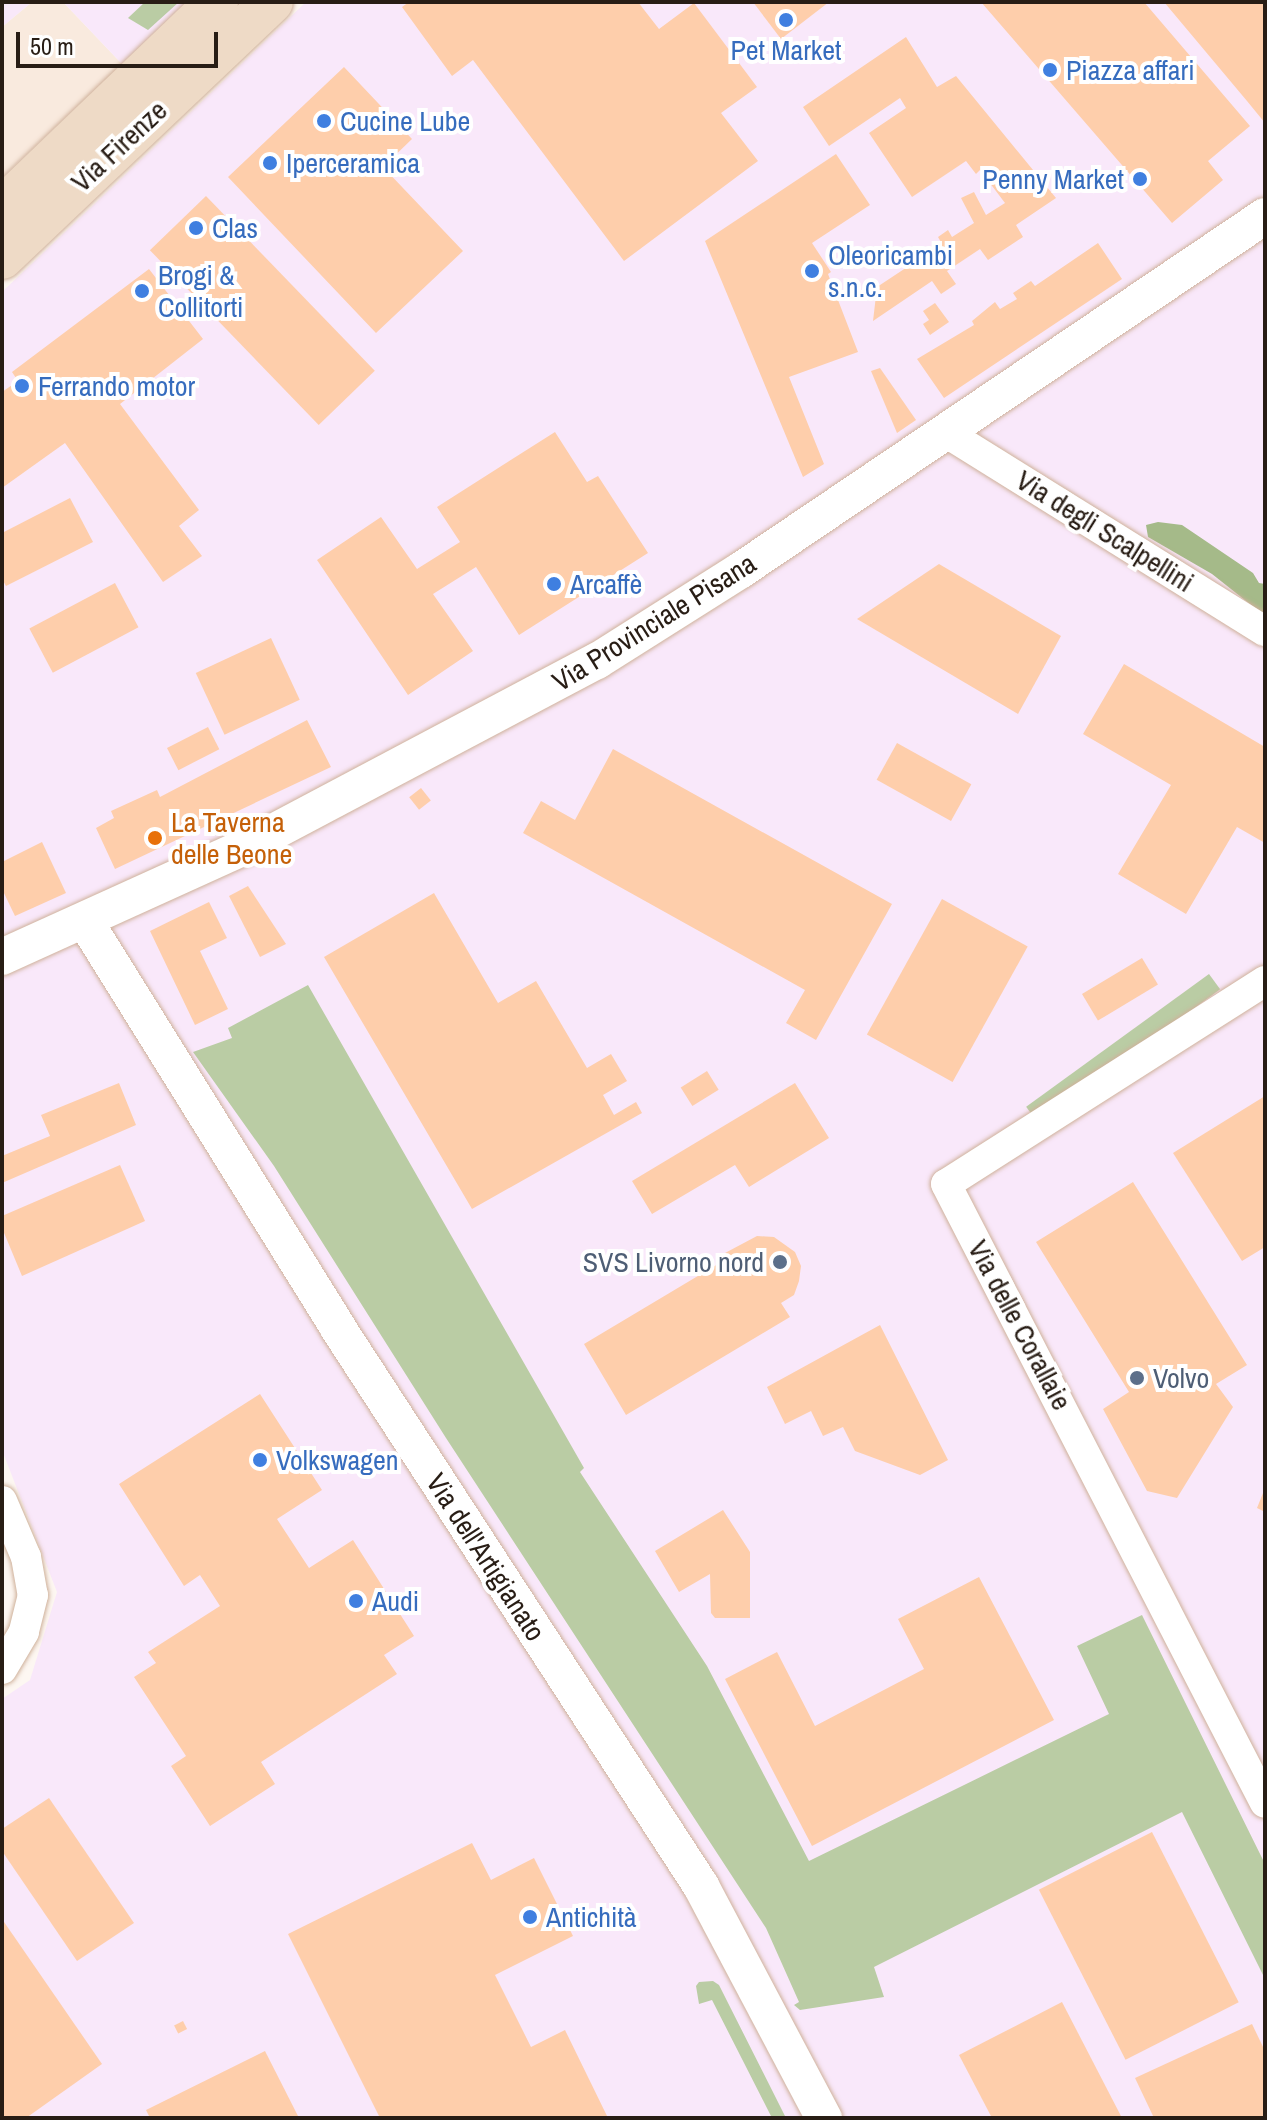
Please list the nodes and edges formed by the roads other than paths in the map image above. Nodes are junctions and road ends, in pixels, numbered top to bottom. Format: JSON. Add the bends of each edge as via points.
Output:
{"nodes":[{"id":1,"x":217,"y":2,"type":"edge"},
{"id":2,"x":272,"y":2,"type":"edge"},
{"id":3,"x":2,"y":208,"type":"edge"},
{"id":4,"x":1265,"y":216,"type":"edge"},
{"id":5,"x":2,"y":258,"type":"edge"},
{"id":6,"x":945,"y":432,"type":"junction"},
{"id":7,"x":1265,"y":631,"type":"edge"},
{"id":8,"x":85,"y":921,"type":"junction"},
{"id":9,"x":2,"y":957,"type":"edge"},
{"id":10,"x":1265,"y":981,"type":"edge"},
{"id":11,"x":2,"y":1501,"type":"edge"},
{"id":12,"x":2,"y":1669,"type":"edge"},
{"id":13,"x":1265,"y":1803,"type":"edge"},
{"id":14,"x":824,"y":2118,"type":"edge"}],
"edges":[{"from":1,"to":3,"type":"main road","name":"Via Firenze"},
{"from":2,"to":5,"type":"main road","name":"Via Firenze"},
{"from":4,"to":6,"type":"street","name":"Via Provinciale Pisana"},
{"from":6,"to":7,"type":"street","name":"Via degli Scalpellini"},
{"from":6,"to":8,"type":"street","name":"Via Provinciale Pisana","via":[[597,661],[259,840]]},
{"from":8,"to":9,"type":"street","name":"Via Provinciale Pisana"},
{"from":8,"to":14,"type":"street","name":"Via dell'Artigianato","via":[[338,1328],[701,1886]]},
{"from":10,"to":13,"type":"street","name":"Via delle Corallaie","via":[[946,1184]]},
{"from":11,"to":12,"type":"street","via":[[26,1557],[33,1595],[21,1640]]}]}
